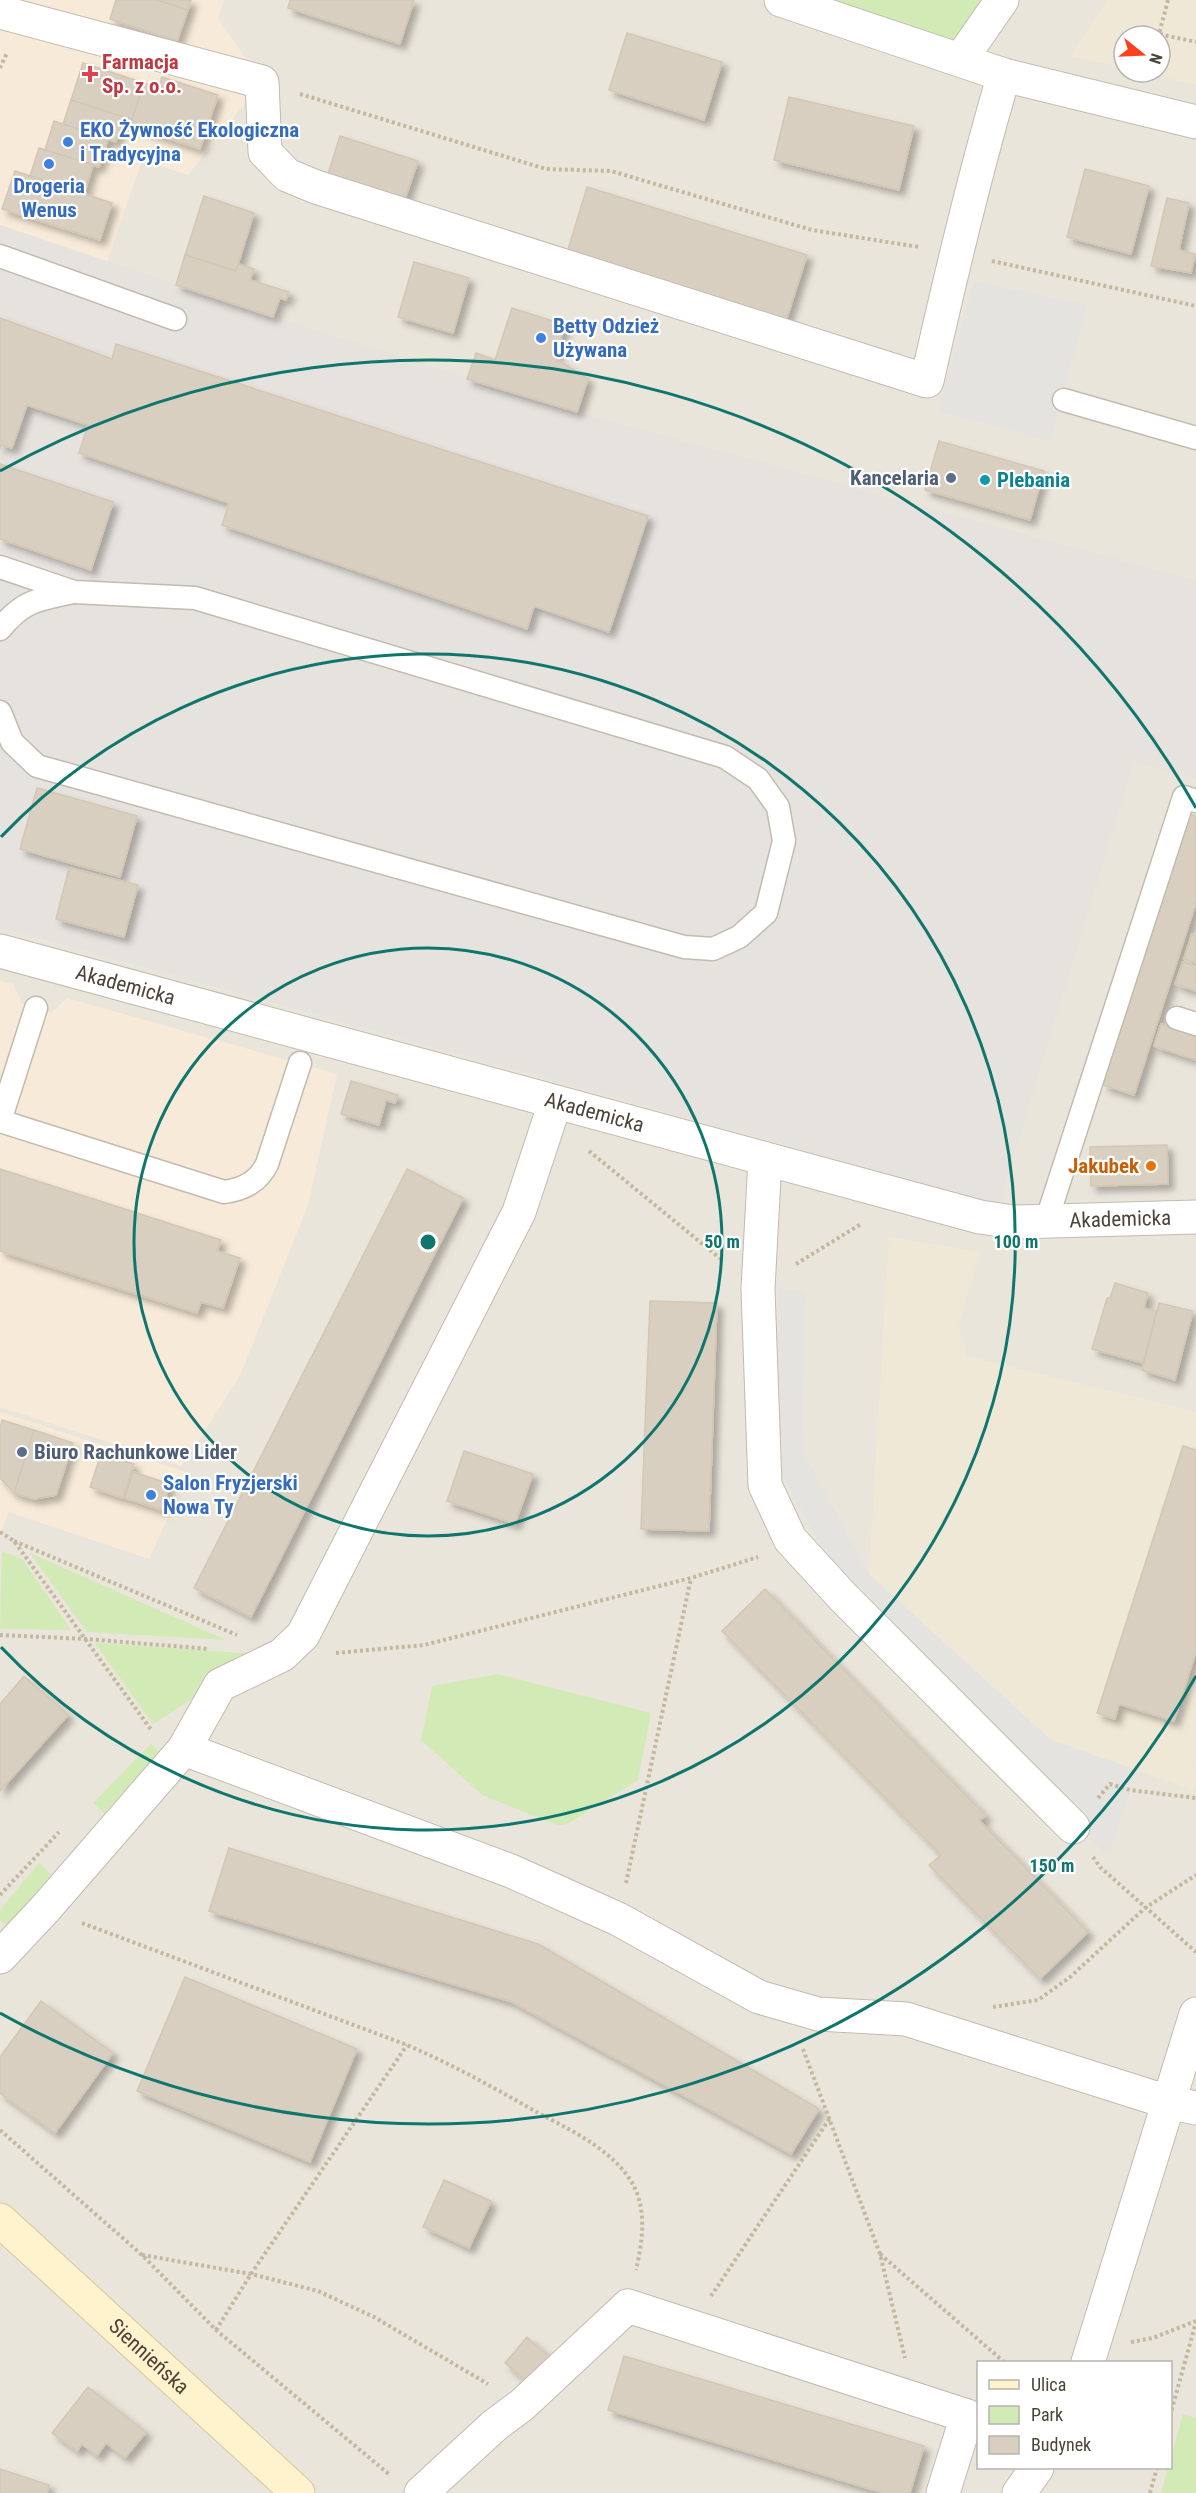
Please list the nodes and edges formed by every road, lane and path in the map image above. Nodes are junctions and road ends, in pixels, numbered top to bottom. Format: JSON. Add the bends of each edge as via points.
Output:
{"nodes":[{"id":1,"x":782,"y":0,"type":"edge"},
{"id":2,"x":1002,"y":0,"type":"edge"},
{"id":3,"x":1168,"y":0,"type":"edge"},
{"id":4,"x":0,"y":12,"type":"edge"},
{"id":5,"x":1196,"y":42,"type":"edge"},
{"id":6,"x":961,"y":59,"type":"junction"},
{"id":7,"x":1004,"y":75,"type":"junction"},
{"id":8,"x":262,"y":82,"type":"junction"},
{"id":9,"x":1196,"y":122,"type":"edge"},
{"id":10,"x":955,"y":253,"type":"junction"},
{"id":11,"x":0,"y":256,"type":"edge"},
{"id":12,"x":1196,"y":306,"type":"edge"},
{"id":13,"x":175,"y":319,"type":"dead end"},
{"id":14,"x":1064,"y":400,"type":"dead end"},
{"id":15,"x":1196,"y":438,"type":"edge"},
{"id":16,"x":0,"y":567,"type":"edge"},
{"id":17,"x":74,"y":592,"type":"junction"},
{"id":18,"x":0,"y":629,"type":"edge"},
{"id":19,"x":0,"y":712,"type":"edge"},
{"id":20,"x":1196,"y":801,"type":"edge"},
{"id":21,"x":0,"y":951,"type":"edge"},
{"id":22,"x":36,"y":1008,"type":"dead end"},
{"id":23,"x":300,"y":1063,"type":"dead end"},
{"id":24,"x":553,"y":1112,"type":"junction"},
{"id":25,"x":765,"y":1159,"type":"junction"},
{"id":26,"x":1196,"y":1217,"type":"edge"},
{"id":27,"x":869,"y":1219,"type":"dead end"},
{"id":28,"x":1046,"y":1222,"type":"junction"},
{"id":29,"x":758,"y":1289,"type":"junction"},
{"id":30,"x":0,"y":1532,"type":"edge"},
{"id":31,"x":790,"y":1539,"type":"junction"},
{"id":32,"x":14,"y":1541,"type":"junction"},
{"id":33,"x":691,"y":1578,"type":"junction"},
{"id":34,"x":0,"y":1635,"type":"edge"},
{"id":35,"x":87,"y":1639,"type":"junction"},
{"id":36,"x":213,"y":1649,"type":"dead end"},
{"id":37,"x":346,"y":1652,"type":"dead end"},
{"id":38,"x":282,"y":1654,"type":"junction"},
{"id":39,"x":184,"y":1749,"type":"junction"},
{"id":40,"x":1196,"y":1798,"type":"edge"},
{"id":41,"x":1073,"y":1827,"type":"junction"},
{"id":42,"x":1196,"y":1875,"type":"edge"},
{"id":43,"x":1145,"y":1908,"type":"junction"},
{"id":44,"x":45,"y":1909,"type":"junction"},
{"id":45,"x":618,"y":1919,"type":"junction"},
{"id":46,"x":1196,"y":1952,"type":"edge"},
{"id":47,"x":0,"y":1957,"type":"edge"},
{"id":48,"x":983,"y":2008,"type":"dead end"},
{"id":49,"x":818,"y":2014,"type":"junction"},
{"id":50,"x":1196,"y":2014,"type":"edge"},
{"id":51,"x":407,"y":2044,"type":"junction"},
{"id":52,"x":1182,"y":2105,"type":"edge"},
{"id":53,"x":830,"y":2118,"type":"junction"},
{"id":54,"x":0,"y":2130,"type":"edge"},
{"id":55,"x":0,"y":2220,"type":"edge"},
{"id":56,"x":880,"y":2254,"type":"junction"},
{"id":57,"x":142,"y":2255,"type":"junction"},
{"id":58,"x":251,"y":2274,"type":"junction"},
{"id":59,"x":627,"y":2306,"type":"junction"},
{"id":60,"x":1196,"y":2322,"type":"edge"},
{"id":61,"x":691,"y":2326,"type":"junction"},
{"id":62,"x":216,"y":2330,"type":"junction"},
{"id":63,"x":1090,"y":2356,"type":"edge"},
{"id":64,"x":1003,"y":2361,"type":"edge"},
{"id":65,"x":915,"y":2399,"type":"junction"},
{"id":66,"x":522,"y":2405,"type":"junction"},
{"id":67,"x":1172,"y":2409,"type":"edge"},
{"id":68,"x":1036,"y":2469,"type":"edge"},
{"id":69,"x":1157,"y":2469,"type":"edge"},
{"id":70,"x":408,"y":2486,"type":"edge"},
{"id":71,"x":298,"y":2493,"type":"edge"},
{"id":72,"x":943,"y":2493,"type":"edge"},
{"id":73,"x":1019,"y":2493,"type":"edge"},
{"id":74,"x":1150,"y":2493,"type":"edge"}],
"edges":[{"from":1,"to":6,"type":"street"},
{"from":2,"to":6,"type":"street"},
{"from":3,"to":5,"type":"path","via":[[1159,34]]},
{"from":4,"to":8,"type":"street"},
{"from":6,"to":7,"type":"street"},
{"from":7,"to":9,"type":"street"},
{"from":7,"to":10,"type":"street"},
{"from":8,"to":10,"type":"path","via":[[546,169],[610,171],[812,230]]},
{"from":8,"to":10,"type":"street","via":[[265,152],[287,175],[927,381]]},
{"from":10,"to":12,"type":"path"},
{"from":11,"to":13,"type":"lane"},
{"from":14,"to":15,"type":"lane"},
{"from":16,"to":17,"type":"lane"},
{"from":17,"to":18,"type":"lane","via":[[30,602],[12,614]]},
{"from":17,"to":19,"type":"lane","via":[[195,598],[725,758],[758,779],[778,807],[784,840],[766,913],[739,938],[713,949],[684,947],[37,766],[12,742]]},
{"from":20,"to":28,"type":"lane","via":[[1184,797]]},
{"from":21,"to":24,"type":"street","name":"Akademicka"},
{"from":22,"to":23,"type":"lane","via":[[0,1121],[224,1192],[254,1182],[262,1174]]},
{"from":24,"to":25,"type":"street","name":"Akademicka"},
{"from":24,"to":29,"type":"path"},
{"from":24,"to":38,"type":"street","via":[[519,1212],[303,1635]]},
{"from":25,"to":28,"type":"street","name":"Akademicka","via":[[980,1218]]},
{"from":25,"to":29,"type":"street"},
{"from":26,"to":28,"type":"street","name":"Akademicka"},
{"from":27,"to":29,"type":"path"},
{"from":29,"to":31,"type":"street","via":[[765,1485]]},
{"from":30,"to":32,"type":"path"},
{"from":31,"to":33,"type":"path","via":[[754,1559]]},
{"from":31,"to":41,"type":"street"},
{"from":32,"to":35,"type":"path"},
{"from":32,"to":38,"type":"path"},
{"from":33,"to":37,"type":"path","via":[[424,1645]]},
{"from":33,"to":45,"type":"path"},
{"from":34,"to":35,"type":"path"},
{"from":35,"to":36,"type":"path"},
{"from":35,"to":39,"type":"path","via":[[153,1732]]},
{"from":38,"to":39,"type":"street","via":[[220,1685]]},
{"from":39,"to":44,"type":"street"},
{"from":39,"to":45,"type":"street","via":[[511,1871]]},
{"from":40,"to":41,"type":"path","via":[[1110,1784]]},
{"from":41,"to":43,"type":"path","via":[[1100,1867]]},
{"from":42,"to":43,"type":"path"},
{"from":43,"to":46,"type":"path"},
{"from":43,"to":48,"type":"path","via":[[1069,1978],[1038,2000]]},
{"from":44,"to":47,"type":"street"},
{"from":44,"to":51,"type":"path"},
{"from":45,"to":49,"type":"street","via":[[759,1997]]},
{"from":49,"to":52,"type":"street","via":[[906,2019]]},
{"from":49,"to":53,"type":"path","via":[[803,2048]]},
{"from":50,"to":52,"type":"street"},
{"from":51,"to":58,"type":"path"},
{"from":51,"to":59,"type":"path","via":[[454,2065],[566,2128],[610,2156],[630,2179],[641,2204],[643,2238]]},
{"from":52,"to":63,"type":"street"},
{"from":53,"to":56,"type":"path"},
{"from":53,"to":61,"type":"path"},
{"from":54,"to":57,"type":"path"},
{"from":55,"to":71,"type":"main road","name":"Siennieńska"},
{"from":56,"to":64,"type":"path"},
{"from":56,"to":65,"type":"path"},
{"from":57,"to":58,"type":"path"},
{"from":57,"to":62,"type":"path"},
{"from":58,"to":62,"type":"path"},
{"from":58,"to":66,"type":"path","via":[[318,2291],[374,2317]]},
{"from":59,"to":61,"type":"street"},
{"from":59,"to":66,"type":"street"},
{"from":60,"to":63,"type":"path"},
{"from":60,"to":67,"type":"path"},
{"from":61,"to":65,"type":"street"},
{"from":62,"to":70,"type":"path"},
{"from":65,"to":72,"type":"street","via":[[967,2416]]},
{"from":66,"to":70,"type":"street"},
{"from":68,"to":73,"type":"street"},
{"from":69,"to":74,"type":"path"}]}
